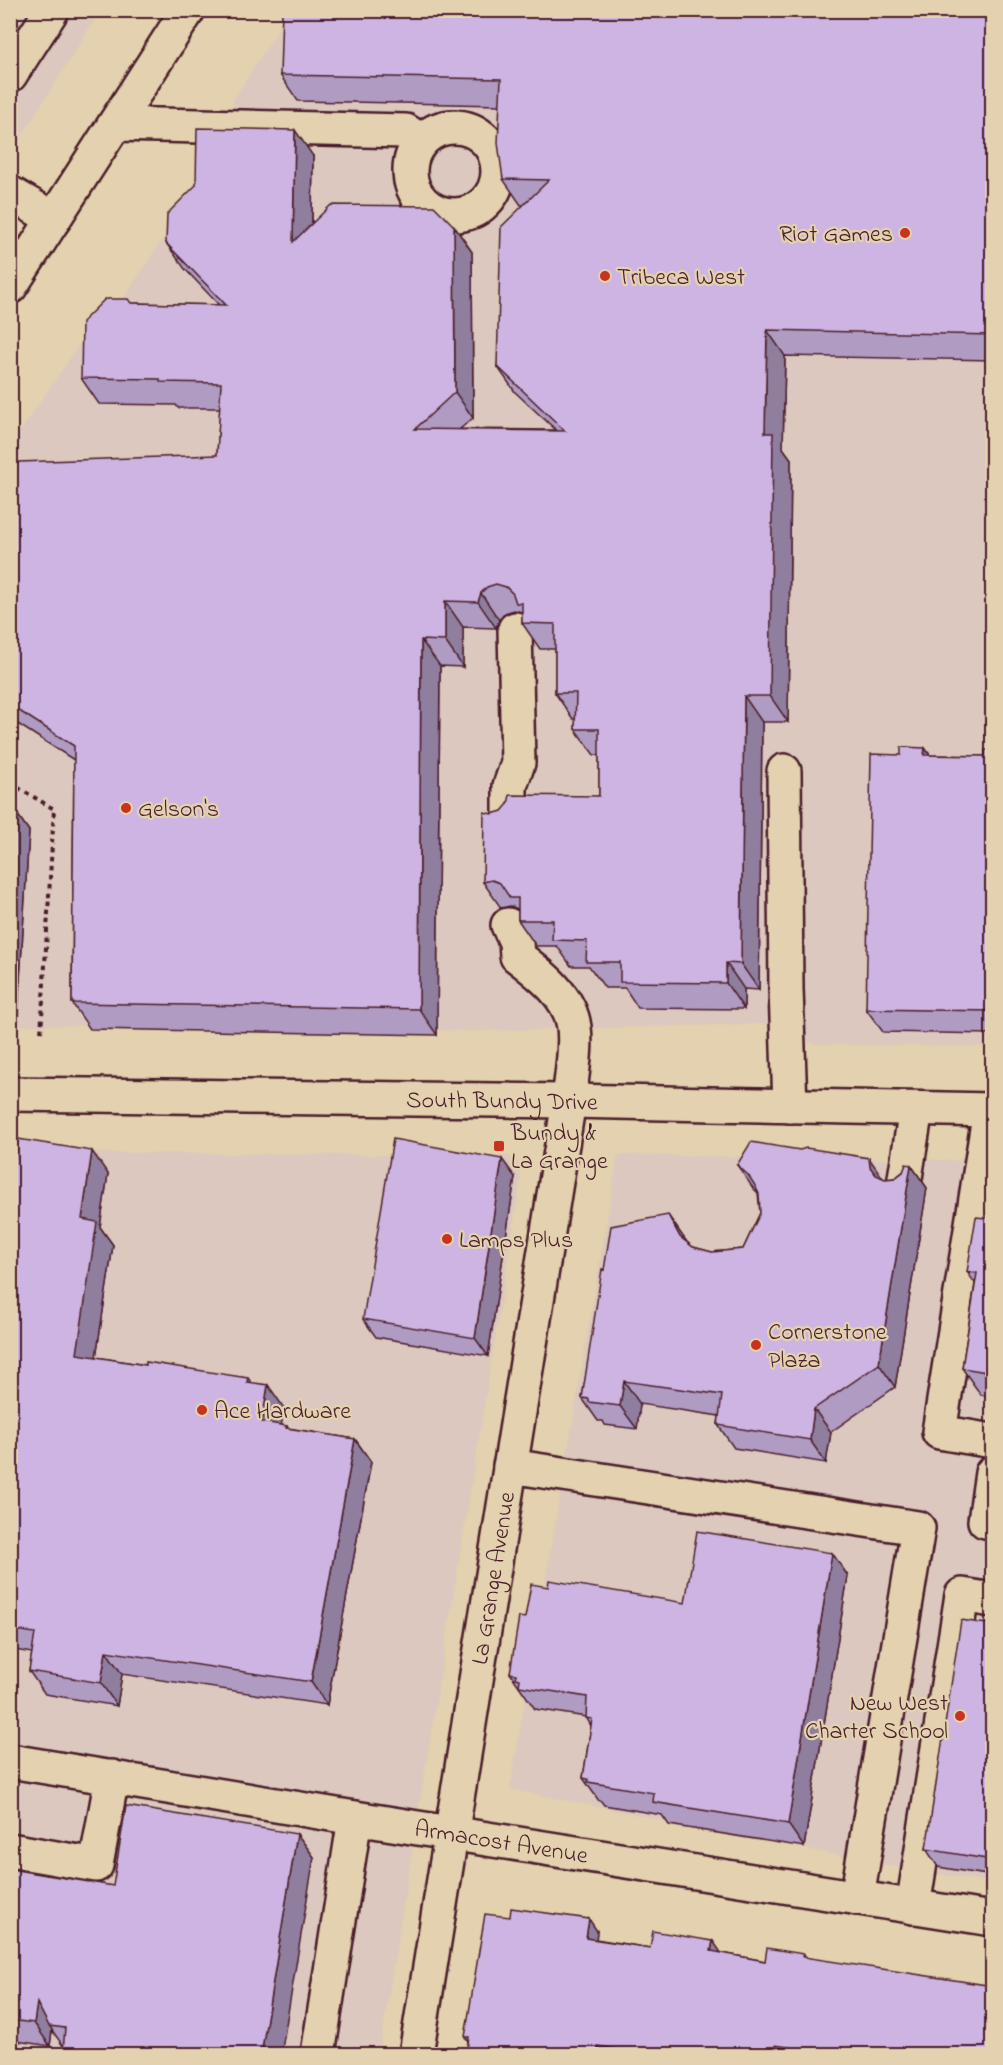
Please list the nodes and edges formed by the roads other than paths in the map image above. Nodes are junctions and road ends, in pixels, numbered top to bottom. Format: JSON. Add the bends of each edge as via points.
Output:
{"nodes":[{"id":1,"x":52,"y":10,"type":"edge"},
{"id":2,"x":188,"y":10,"type":"edge"},
{"id":3,"x":10,"y":75,"type":"edge"},
{"id":4,"x":115,"y":124,"type":"junction"},
{"id":5,"x":421,"y":141,"type":"dead end"},
{"id":6,"x":10,"y":193,"type":"edge"},
{"id":7,"x":54,"y":219,"type":"junction"},
{"id":8,"x":10,"y":287,"type":"edge"},
{"id":9,"x":515,"y":629,"type":"edge"},
{"id":10,"x":784,"y":771,"type":"dead end"},
{"id":11,"x":518,"y":821,"type":"edge"},
{"id":12,"x":516,"y":930,"type":"edge"},
{"id":13,"x":10,"y":1094,"type":"edge"},
{"id":14,"x":569,"y":1101,"type":"junction"},
{"id":15,"x":790,"y":1106,"type":"junction"},
{"id":16,"x":916,"y":1109,"type":"junction"},
{"id":17,"x":991,"y":1110,"type":"edge"},
{"id":18,"x":904,"y":1184,"type":"edge"},
{"id":19,"x":993,"y":1441,"type":"edge"},
{"id":20,"x":510,"y":1466,"type":"junction"},
{"id":21,"x":993,"y":1473,"type":"edge"},
{"id":22,"x":993,"y":1522,"type":"edge"},
{"id":23,"x":993,"y":1600,"type":"edge"},
{"id":24,"x":10,"y":1761,"type":"edge"},
{"id":25,"x":111,"y":1777,"type":"junction"},
{"id":26,"x":355,"y":1818,"type":"junction"},
{"id":27,"x":451,"y":1833,"type":"junction"},
{"id":28,"x":10,"y":1850,"type":"edge"},
{"id":29,"x":857,"y":1898,"type":"junction"},
{"id":30,"x":913,"y":1907,"type":"junction"},
{"id":31,"x":993,"y":1919,"type":"edge"},
{"id":32,"x":318,"y":2055,"type":"edge"},
{"id":33,"x":416,"y":2055,"type":"edge"}],
"edges":[{"from":1,"to":3,"type":"street"},
{"from":2,"to":4,"type":"street"},
{"from":4,"to":5,"type":"street","via":[[406,131]]},
{"from":4,"to":7,"type":"street"},
{"from":6,"to":7,"type":"street"},
{"from":7,"to":8,"type":"street"},
{"from":9,"to":11,"type":"street","via":[[518,763],[510,786]]},
{"from":10,"to":15,"type":"street"},
{"from":12,"to":14,"type":"street","name":"La Grange Avenue","via":[[518,956],[554,988],[574,1026]]},
{"from":13,"to":14,"type":"street","name":"South Bundy Drive"},
{"from":14,"to":15,"type":"street","name":"South Bundy Drive"},
{"from":14,"to":20,"type":"street","name":"La Grange Avenue"},
{"from":15,"to":16,"type":"street","name":"South Bundy Drive"},
{"from":16,"to":17,"type":"street","name":"South Bundy Drive"},
{"from":16,"to":18,"type":"street"},
{"from":17,"to":19,"type":"street","via":[[939,1432]]},
{"from":20,"to":27,"type":"street","name":"La Grange Avenue"},
{"from":20,"to":29,"type":"street","via":[[918,1528]]},
{"from":21,"to":22,"type":"street","via":[[985,1521]]},
{"from":23,"to":30,"type":"street","via":[[962,1595]]},
{"from":24,"to":25,"type":"street","name":"Armacost Avenue"},
{"from":25,"to":26,"type":"street","name":"Armacost Avenue"},
{"from":25,"to":28,"type":"street","via":[[96,1865]]},
{"from":26,"to":27,"type":"street","name":"Armacost Avenue"},
{"from":26,"to":32,"type":"street"},
{"from":27,"to":29,"type":"street","name":"Armacost Avenue"},
{"from":27,"to":33,"type":"street","name":"La Grange Avenue"},
{"from":29,"to":30,"type":"street","name":"Armacost Avenue"},
{"from":30,"to":31,"type":"street","name":"Armacost Avenue"}]}
